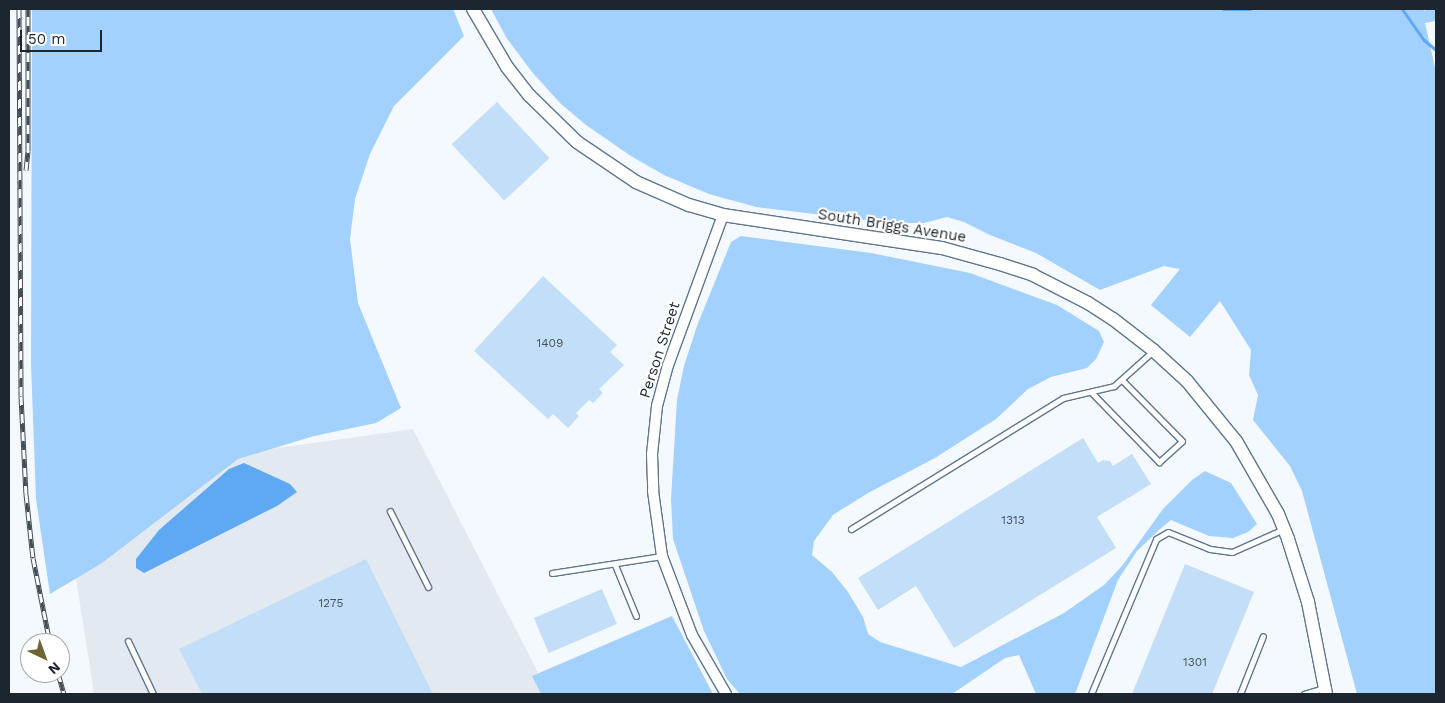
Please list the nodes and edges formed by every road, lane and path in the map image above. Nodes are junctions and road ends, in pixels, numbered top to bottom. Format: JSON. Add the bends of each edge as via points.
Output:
{"nodes":[{"id":1,"x":473,"y":9,"type":"edge"},
{"id":2,"x":723,"y":215,"type":"junction"},
{"id":3,"x":1153,"y":350,"type":"junction"},
{"id":4,"x":1122,"y":380,"type":"junction"},
{"id":5,"x":1091,"y":392,"type":"junction"},
{"id":6,"x":390,"y":511,"type":"dead end"},
{"id":7,"x":851,"y":528,"type":"dead end"},
{"id":8,"x":1284,"y":529,"type":"junction"},
{"id":9,"x":662,"y":556,"type":"junction"},
{"id":10,"x":615,"y":565,"type":"junction"},
{"id":11,"x":552,"y":573,"type":"dead end"},
{"id":12,"x":428,"y":587,"type":"dead end"},
{"id":13,"x":636,"y":616,"type":"dead end"},
{"id":14,"x":1263,"y":636,"type":"dead end"},
{"id":15,"x":128,"y":641,"type":"dead end"},
{"id":16,"x":1325,"y":691,"type":"edge"},
{"id":17,"x":154,"y":694,"type":"edge"},
{"id":18,"x":726,"y":694,"type":"edge"},
{"id":19,"x":1091,"y":694,"type":"edge"},
{"id":20,"x":1240,"y":694,"type":"edge"},
{"id":21,"x":1304,"y":694,"type":"edge"}],
"edges":[{"from":1,"to":2,"type":"street","name":"South Briggs Avenue","via":[[507,68],[546,113],[577,142],[636,182],[689,205]]},
{"from":2,"to":3,"type":"street","name":"South Briggs Avenue","via":[[920,244],[1000,264],[1033,275],[1088,303]]},
{"from":2,"to":9,"type":"street","name":"Person Street","via":[[668,365],[657,406],[652,454],[653,491]]},
{"from":3,"to":4,"type":"lane"},
{"from":3,"to":8,"type":"street","name":"South Briggs Avenue","via":[[1187,381],[1236,441]]},
{"from":4,"to":5,"type":"lane","via":[[1114,386]]},
{"from":4,"to":5,"type":"lane","via":[[1182,441],[1159,462]]},
{"from":5,"to":7,"type":"lane","via":[[1063,398]]},
{"from":6,"to":12,"type":"lane"},
{"from":8,"to":16,"type":"street","name":"South Briggs Avenue","via":[[1308,602]]},
{"from":8,"to":19,"type":"lane","via":[[1232,552],[1210,548],[1168,532],[1156,540]]},
{"from":9,"to":10,"type":"lane"},
{"from":9,"to":18,"type":"street","name":"Person Street","via":[[692,635]]},
{"from":10,"to":11,"type":"lane"},
{"from":10,"to":13,"type":"lane"},
{"from":14,"to":20,"type":"lane"},
{"from":15,"to":17,"type":"lane"},
{"from":16,"to":21,"type":"lane"}]}
